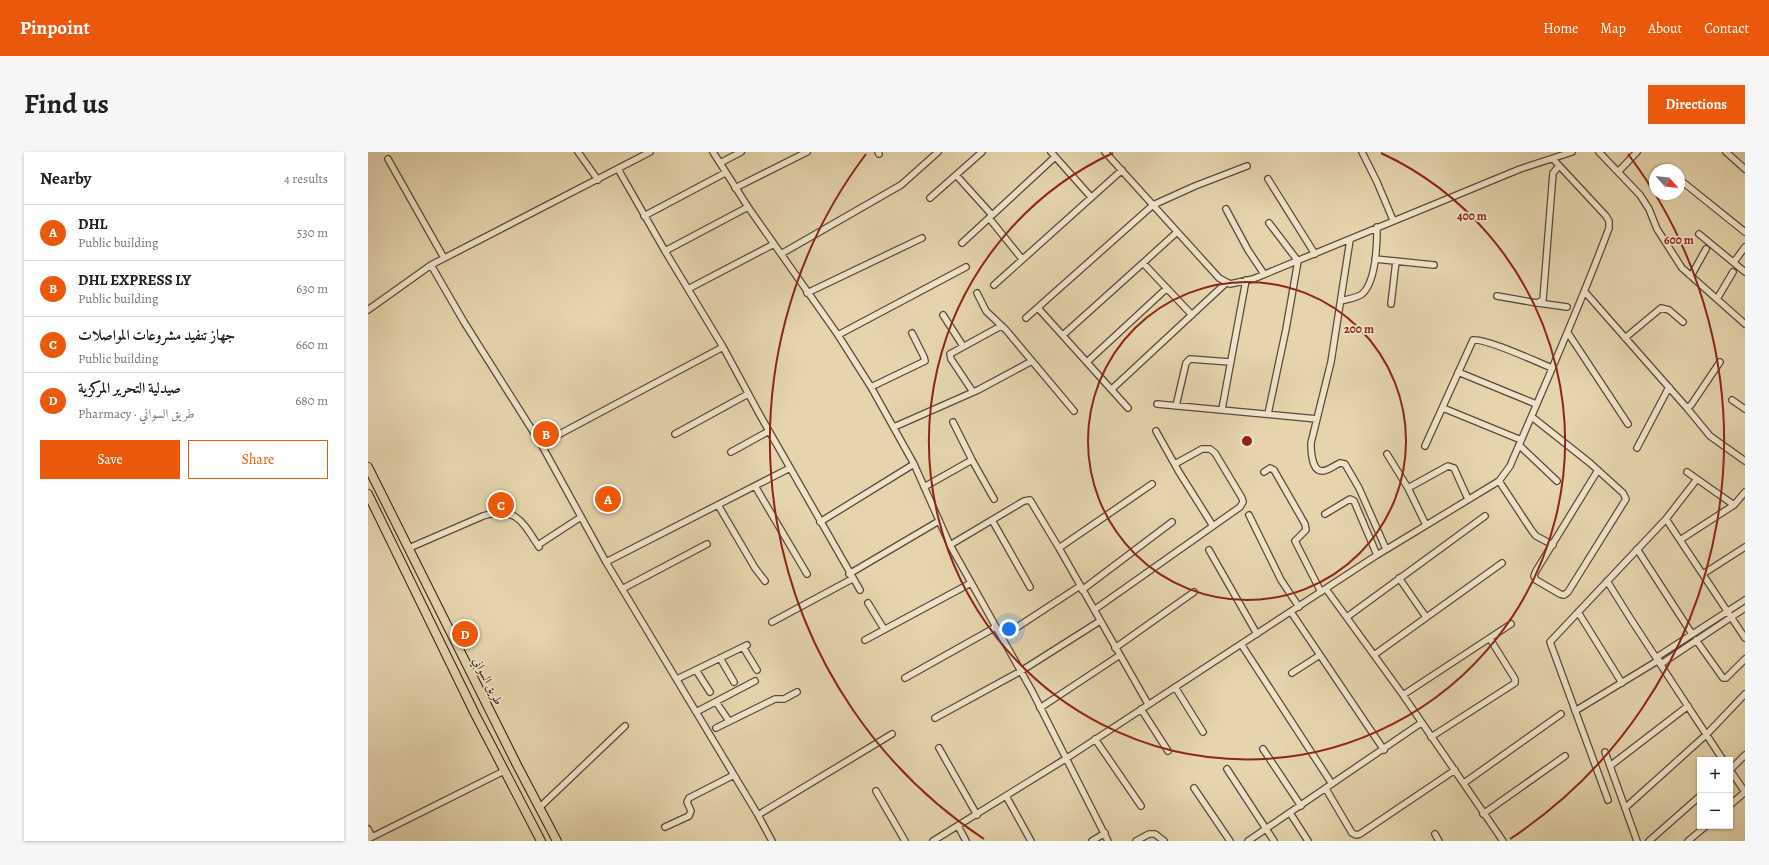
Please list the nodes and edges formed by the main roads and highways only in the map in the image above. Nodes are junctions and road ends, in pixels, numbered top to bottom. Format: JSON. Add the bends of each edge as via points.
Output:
{"nodes":[{"id":1,"x":368,"y":467,"type":"edge"},
{"id":2,"x":368,"y":494,"type":"edge"},
{"id":3,"x":541,"y":841,"type":"edge"},
{"id":4,"x":557,"y":841,"type":"edge"}],
"edges":[{"from":1,"to":4,"type":"highway","name":"طريق السواني"},
{"from":2,"to":3,"type":"highway"}]}
